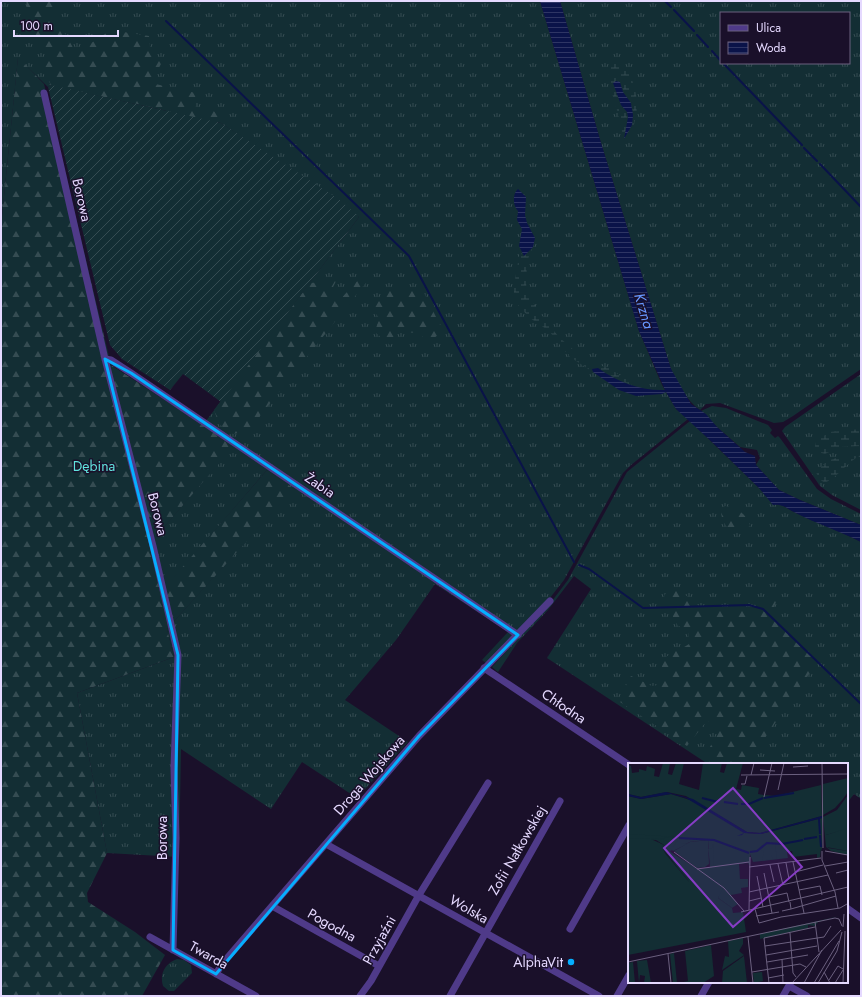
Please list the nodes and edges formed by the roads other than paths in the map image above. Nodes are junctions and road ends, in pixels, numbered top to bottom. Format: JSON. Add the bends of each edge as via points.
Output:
{"nodes":[{"id":1,"x":44,"y":93,"type":"dead end"},
{"id":2,"x":105,"y":359,"type":"junction"},
{"id":3,"x":550,"y":601,"type":"dead end"},
{"id":4,"x":518,"y":635,"type":"junction"},
{"id":5,"x":484,"y":668,"type":"junction"},
{"id":6,"x":628,"y":764,"type":"edge"},
{"id":7,"x":488,"y":783,"type":"dead end"},
{"id":8,"x":560,"y":801,"type":"dead end"},
{"id":9,"x":628,"y":827,"type":"edge"},
{"id":10,"x":326,"y":844,"type":"junction"},
{"id":11,"x":419,"y":895,"type":"junction"},
{"id":12,"x":272,"y":906,"type":"junction"},
{"id":13,"x":848,"y":909,"type":"edge"},
{"id":14,"x":861,"y":918,"type":"edge"},
{"id":15,"x":570,"y":929,"type":"dead end"},
{"id":16,"x":484,"y":932,"type":"junction"},
{"id":17,"x":150,"y":937,"type":"dead end"},
{"id":18,"x":173,"y":950,"type":"junction"},
{"id":19,"x":379,"y":966,"type":"junction"},
{"id":20,"x":216,"y":974,"type":"junction"},
{"id":21,"x":628,"y":977,"type":"edge"},
{"id":22,"x":708,"y":983,"type":"edge"},
{"id":23,"x":790,"y":984,"type":"edge"},
{"id":24,"x":256,"y":996,"type":"edge"},
{"id":25,"x":360,"y":996,"type":"edge"},
{"id":26,"x":450,"y":996,"type":"edge"},
{"id":27,"x":599,"y":996,"type":"edge"},
{"id":28,"x":617,"y":996,"type":"edge"},
{"id":29,"x":701,"y":996,"type":"edge"},
{"id":30,"x":783,"y":996,"type":"edge"},
{"id":31,"x":807,"y":996,"type":"edge"}],
"edges":[{"from":1,"to":2,"type":"street","name":"Borowa"},
{"from":2,"to":4,"type":"street","name":"Żabia","via":[[131,373]]},
{"from":2,"to":18,"type":"street","name":"Borowa","via":[[178,655],[174,768],[176,838]]},
{"from":3,"to":4,"type":"street","name":"Droga Wojskowa"},
{"from":4,"to":5,"type":"street","name":"Droga Wojskowa"},
{"from":5,"to":6,"type":"street","name":"Chłodna"},
{"from":5,"to":10,"type":"street","name":"Droga Wojskowa","via":[[419,736]]},
{"from":7,"to":11,"type":"street","name":"Przyjaźni"},
{"from":8,"to":16,"type":"street","name":"Zofii Nałkowskiej"},
{"from":9,"to":15,"type":"street"},
{"from":10,"to":11,"type":"street","name":"Wolska"},
{"from":10,"to":12,"type":"street","name":"Droga Wojskowa"},
{"from":11,"to":16,"type":"street","name":"Wolska"},
{"from":11,"to":19,"type":"street","name":"Przyjaźni"},
{"from":12,"to":19,"type":"street","name":"Pogodna"},
{"from":12,"to":20,"type":"street","name":"Droga Wojskowa"},
{"from":13,"to":14,"type":"street"},
{"from":16,"to":26,"type":"street","name":"Zofii Nałkowskiej"},
{"from":16,"to":27,"type":"street","name":"Wolska"},
{"from":17,"to":18,"type":"street","name":"Twarda"},
{"from":18,"to":20,"type":"street","name":"Twarda"},
{"from":19,"to":25,"type":"street","name":"Przyjaźni"},
{"from":20,"to":24,"type":"street","name":"Twarda"},
{"from":21,"to":28,"type":"street"},
{"from":22,"to":29,"type":"street"},
{"from":23,"to":30,"type":"street"},
{"from":23,"to":31,"type":"street"}]}
